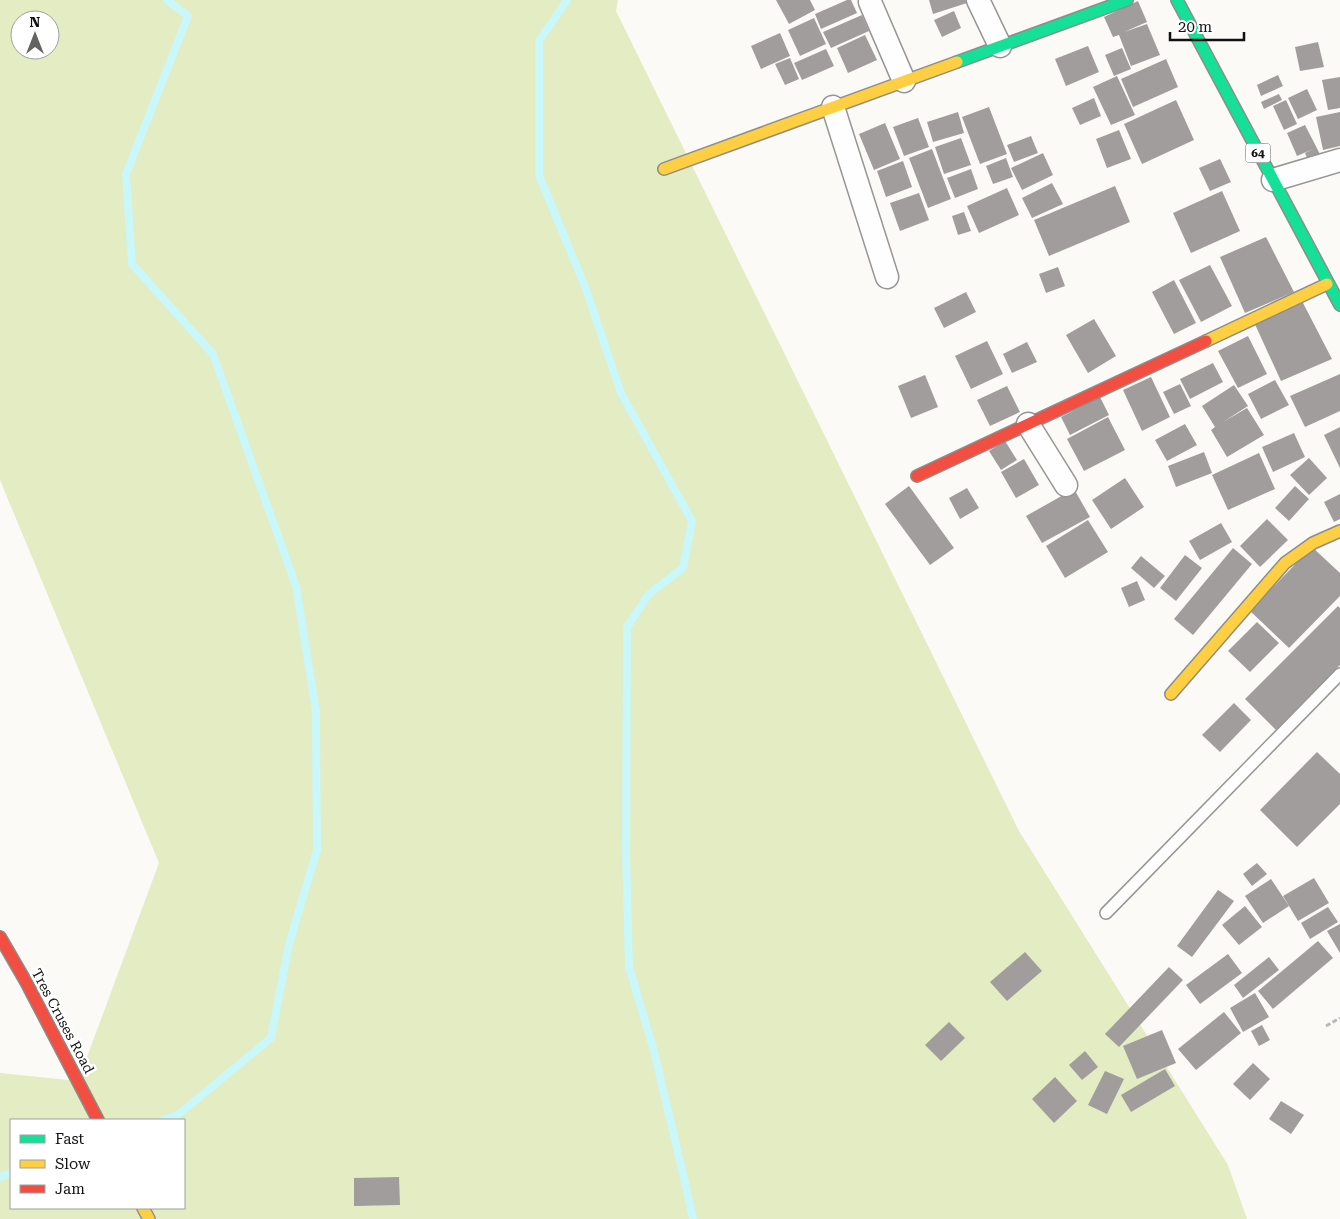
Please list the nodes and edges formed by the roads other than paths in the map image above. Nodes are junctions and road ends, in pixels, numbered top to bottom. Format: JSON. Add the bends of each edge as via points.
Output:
{"nodes":[{"id":1,"x":978,"y":0,"type":"edge"},
{"id":2,"x":1127,"y":0,"type":"edge"},
{"id":3,"x":1177,"y":0,"type":"edge"},
{"id":4,"x":870,"y":2,"type":"dead end"},
{"id":5,"x":1000,"y":46,"type":"junction"},
{"id":6,"x":904,"y":81,"type":"junction"},
{"id":7,"x":833,"y":107,"type":"junction"},
{"id":8,"x":1340,"y":160,"type":"edge"},
{"id":9,"x":664,"y":169,"type":"dead end"},
{"id":10,"x":1273,"y":180,"type":"junction"},
{"id":11,"x":887,"y":277,"type":"dead end"},
{"id":12,"x":1327,"y":284,"type":"junction"},
{"id":13,"x":1340,"y":305,"type":"edge"},
{"id":14,"x":1028,"y":424,"type":"junction"},
{"id":15,"x":917,"y":476,"type":"dead end"},
{"id":16,"x":1066,"y":485,"type":"dead end"},
{"id":17,"x":1340,"y":532,"type":"edge"},
{"id":18,"x":1340,"y":674,"type":"edge"},
{"id":19,"x":1171,"y":694,"type":"dead end"},
{"id":20,"x":1106,"y":913,"type":"dead end"},
{"id":21,"x":0,"y":937,"type":"edge"},
{"id":22,"x":97,"y":1119,"type":"edge"}],
"edges":[{"from":1,"to":5,"type":"street"},
{"from":2,"to":5,"type":"street"},
{"from":3,"to":10,"type":"street","number":"64"},
{"from":4,"to":6,"type":"street"},
{"from":5,"to":6,"type":"street"},
{"from":6,"to":7,"type":"street"},
{"from":7,"to":9,"type":"street"},
{"from":7,"to":11,"type":"street"},
{"from":8,"to":10,"type":"street"},
{"from":10,"to":12,"type":"street","number":"64"},
{"from":12,"to":13,"type":"street","number":"64"},
{"from":12,"to":14,"type":"street"},
{"from":14,"to":15,"type":"street"},
{"from":14,"to":16,"type":"street"},
{"from":17,"to":19,"type":"street","via":[[1313,544],[1285,563]]},
{"from":18,"to":20,"type":"lane"},
{"from":21,"to":22,"type":"street","name":"Tres Cruses Road"}]}
